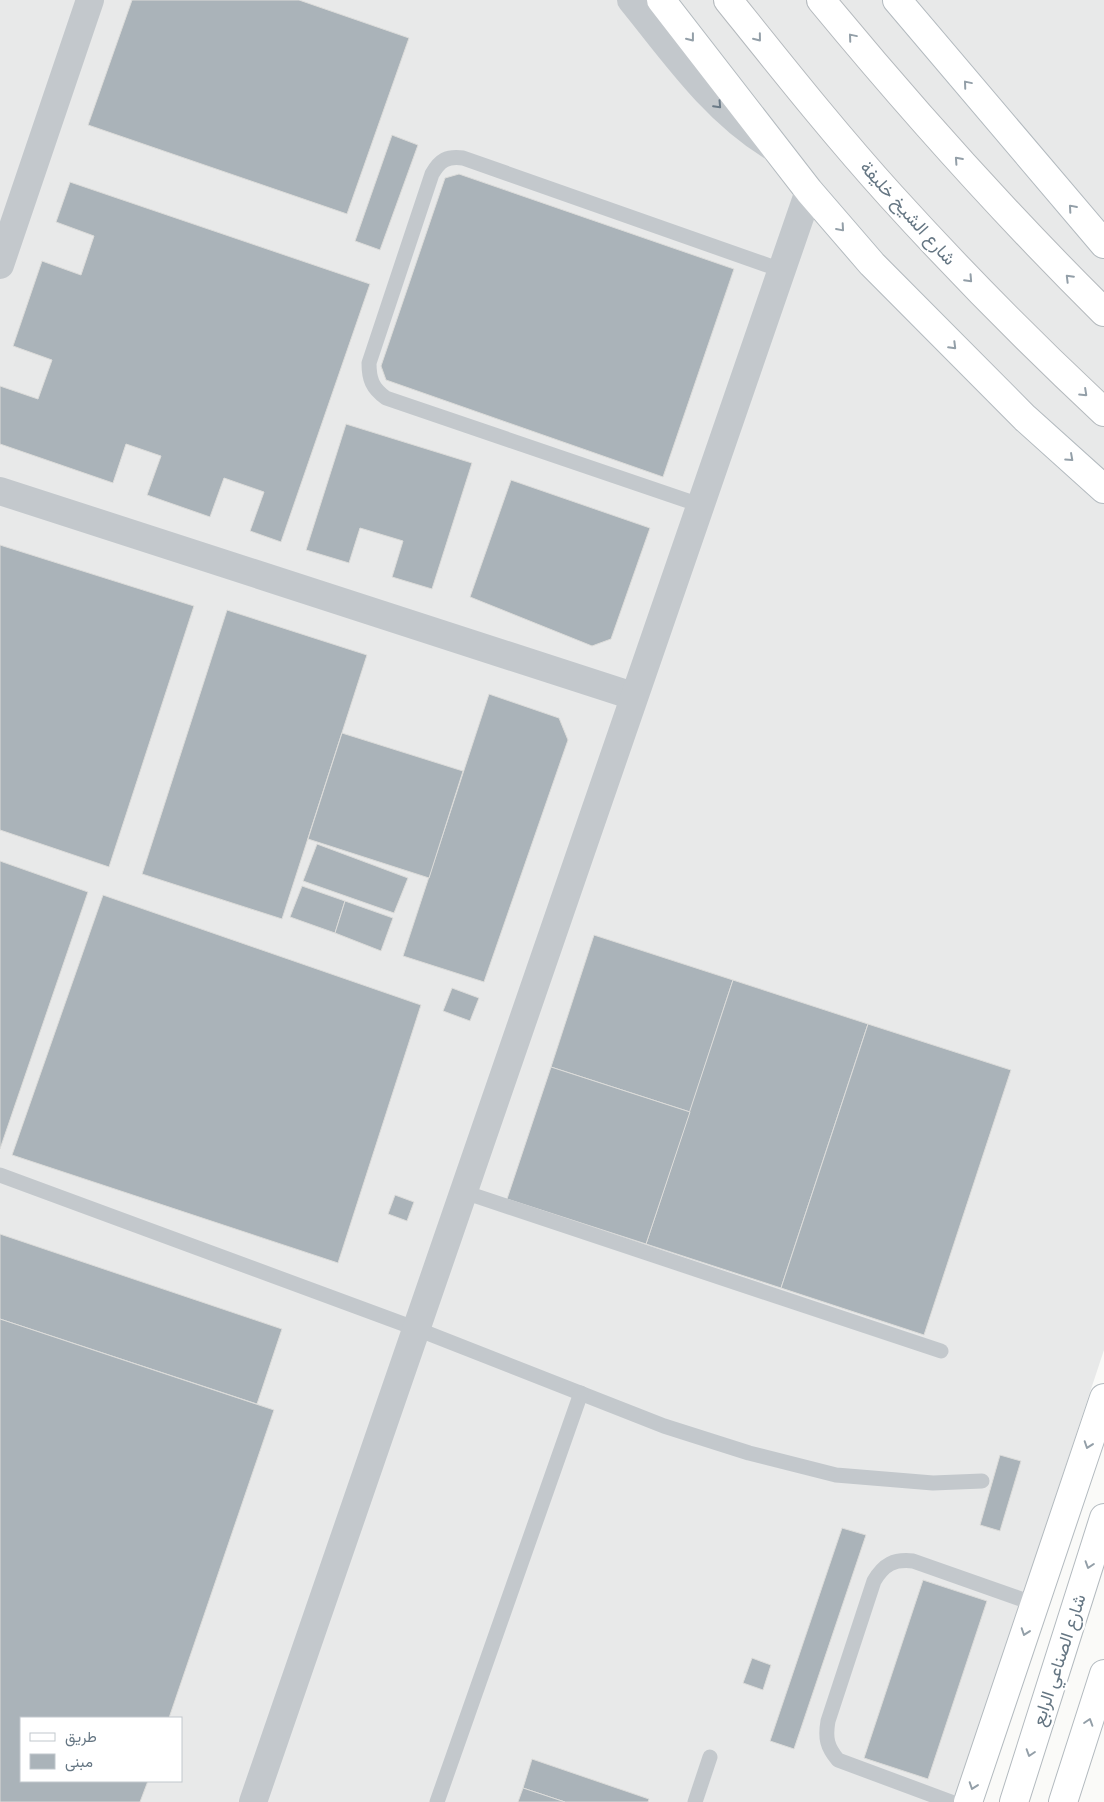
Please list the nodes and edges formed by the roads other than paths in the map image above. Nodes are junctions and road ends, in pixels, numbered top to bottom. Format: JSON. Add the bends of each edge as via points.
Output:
{"nodes":[{"id":1,"x":90,"y":0,"type":"edge"},
{"id":2,"x":631,"y":0,"type":"edge"},
{"id":3,"x":661,"y":0,"type":"edge"},
{"id":4,"x":728,"y":0,"type":"edge"},
{"id":5,"x":821,"y":0,"type":"edge"},
{"id":6,"x":897,"y":0,"type":"edge"},
{"id":7,"x":780,"y":152,"type":"junction"},
{"id":8,"x":809,"y":191,"type":"junction"},
{"id":9,"x":1104,"y":244,"type":"edge"},
{"id":10,"x":0,"y":265,"type":"edge"},
{"id":11,"x":781,"y":270,"type":"junction"},
{"id":12,"x":1104,"y":312,"type":"edge"},
{"id":13,"x":1104,"y":412,"type":"edge"},
{"id":14,"x":1104,"y":489,"type":"edge"},
{"id":15,"x":0,"y":491,"type":"edge"},
{"id":16,"x":700,"y":505,"type":"junction"},
{"id":17,"x":633,"y":696,"type":"junction"},
{"id":18,"x":0,"y":1175,"type":"edge"},
{"id":19,"x":464,"y":1192,"type":"junction"},
{"id":20,"x":417,"y":1330,"type":"junction"},
{"id":21,"x":941,"y":1351,"type":"dead end"},
{"id":22,"x":581,"y":1393,"type":"junction"},
{"id":23,"x":1104,"y":1398,"type":"edge"},
{"id":24,"x":982,"y":1481,"type":"dead end"},
{"id":25,"x":1104,"y":1518,"type":"edge"},
{"id":26,"x":1035,"y":1604,"type":"junction"},
{"id":27,"x":1104,"y":1674,"type":"edge"},
{"id":28,"x":710,"y":1757,"type":"dead end"},
{"id":29,"x":254,"y":1802,"type":"edge"},
{"id":30,"x":436,"y":1802,"type":"edge"},
{"id":31,"x":695,"y":1802,"type":"edge"},
{"id":32,"x":951,"y":1802,"type":"edge"},
{"id":33,"x":968,"y":1802,"type":"edge"},
{"id":34,"x":1014,"y":1802,"type":"edge"},
{"id":35,"x":1063,"y":1802,"type":"edge"}],
"edges":[{"from":1,"to":10,"type":"street"},
{"from":2,"to":7,"type":"street","one_way":true,"via":[[721,109]]},
{"from":3,"to":7,"type":"main road","one_way":true},
{"from":4,"to":13,"type":"main road","name":"شارع الشيخ خليفة","one_way":true,"via":[[890,196],[974,285]]},
{"from":12,"to":5,"type":"main road","one_way":true,"via":[[1035,244],[906,102]]},
{"from":9,"to":6,"type":"main road","one_way":true},
{"from":7,"to":8,"type":"main road"},
{"from":8,"to":11,"type":"street"},
{"from":8,"to":14,"type":"main road","one_way":true,"via":[[879,271],[1025,418]]},
{"from":11,"to":16,"type":"street"},
{"from":11,"to":16,"type":"lane","via":[[463,158],[450,156],[439,163],[432,174],[369,363],[369,377],[375,390],[386,398]]},
{"from":15,"to":17,"type":"street"},
{"from":16,"to":17,"type":"street"},
{"from":17,"to":19,"type":"street"},
{"from":18,"to":20,"type":"lane"},
{"from":19,"to":20,"type":"street"},
{"from":19,"to":21,"type":"lane"},
{"from":20,"to":22,"type":"lane"},
{"from":20,"to":29,"type":"street"},
{"from":22,"to":24,"type":"lane","via":[[664,1426],[749,1453],[836,1475],[933,1483]]},
{"from":22,"to":30,"type":"lane"},
{"from":23,"to":26,"type":"main road","one_way":true},
{"from":25,"to":34,"type":"main road","name":"شارع الصناعي الرابع","one_way":true},
{"from":26,"to":32,"type":"lane","via":[[913,1561],[890,1562],[880,1570],[874,1582],[828,1721],[825,1736],[829,1749],[838,1760]]},
{"from":26,"to":33,"type":"main road","one_way":true},
{"from":35,"to":27,"type":"main road","one_way":true},
{"from":28,"to":31,"type":"lane"}]}
